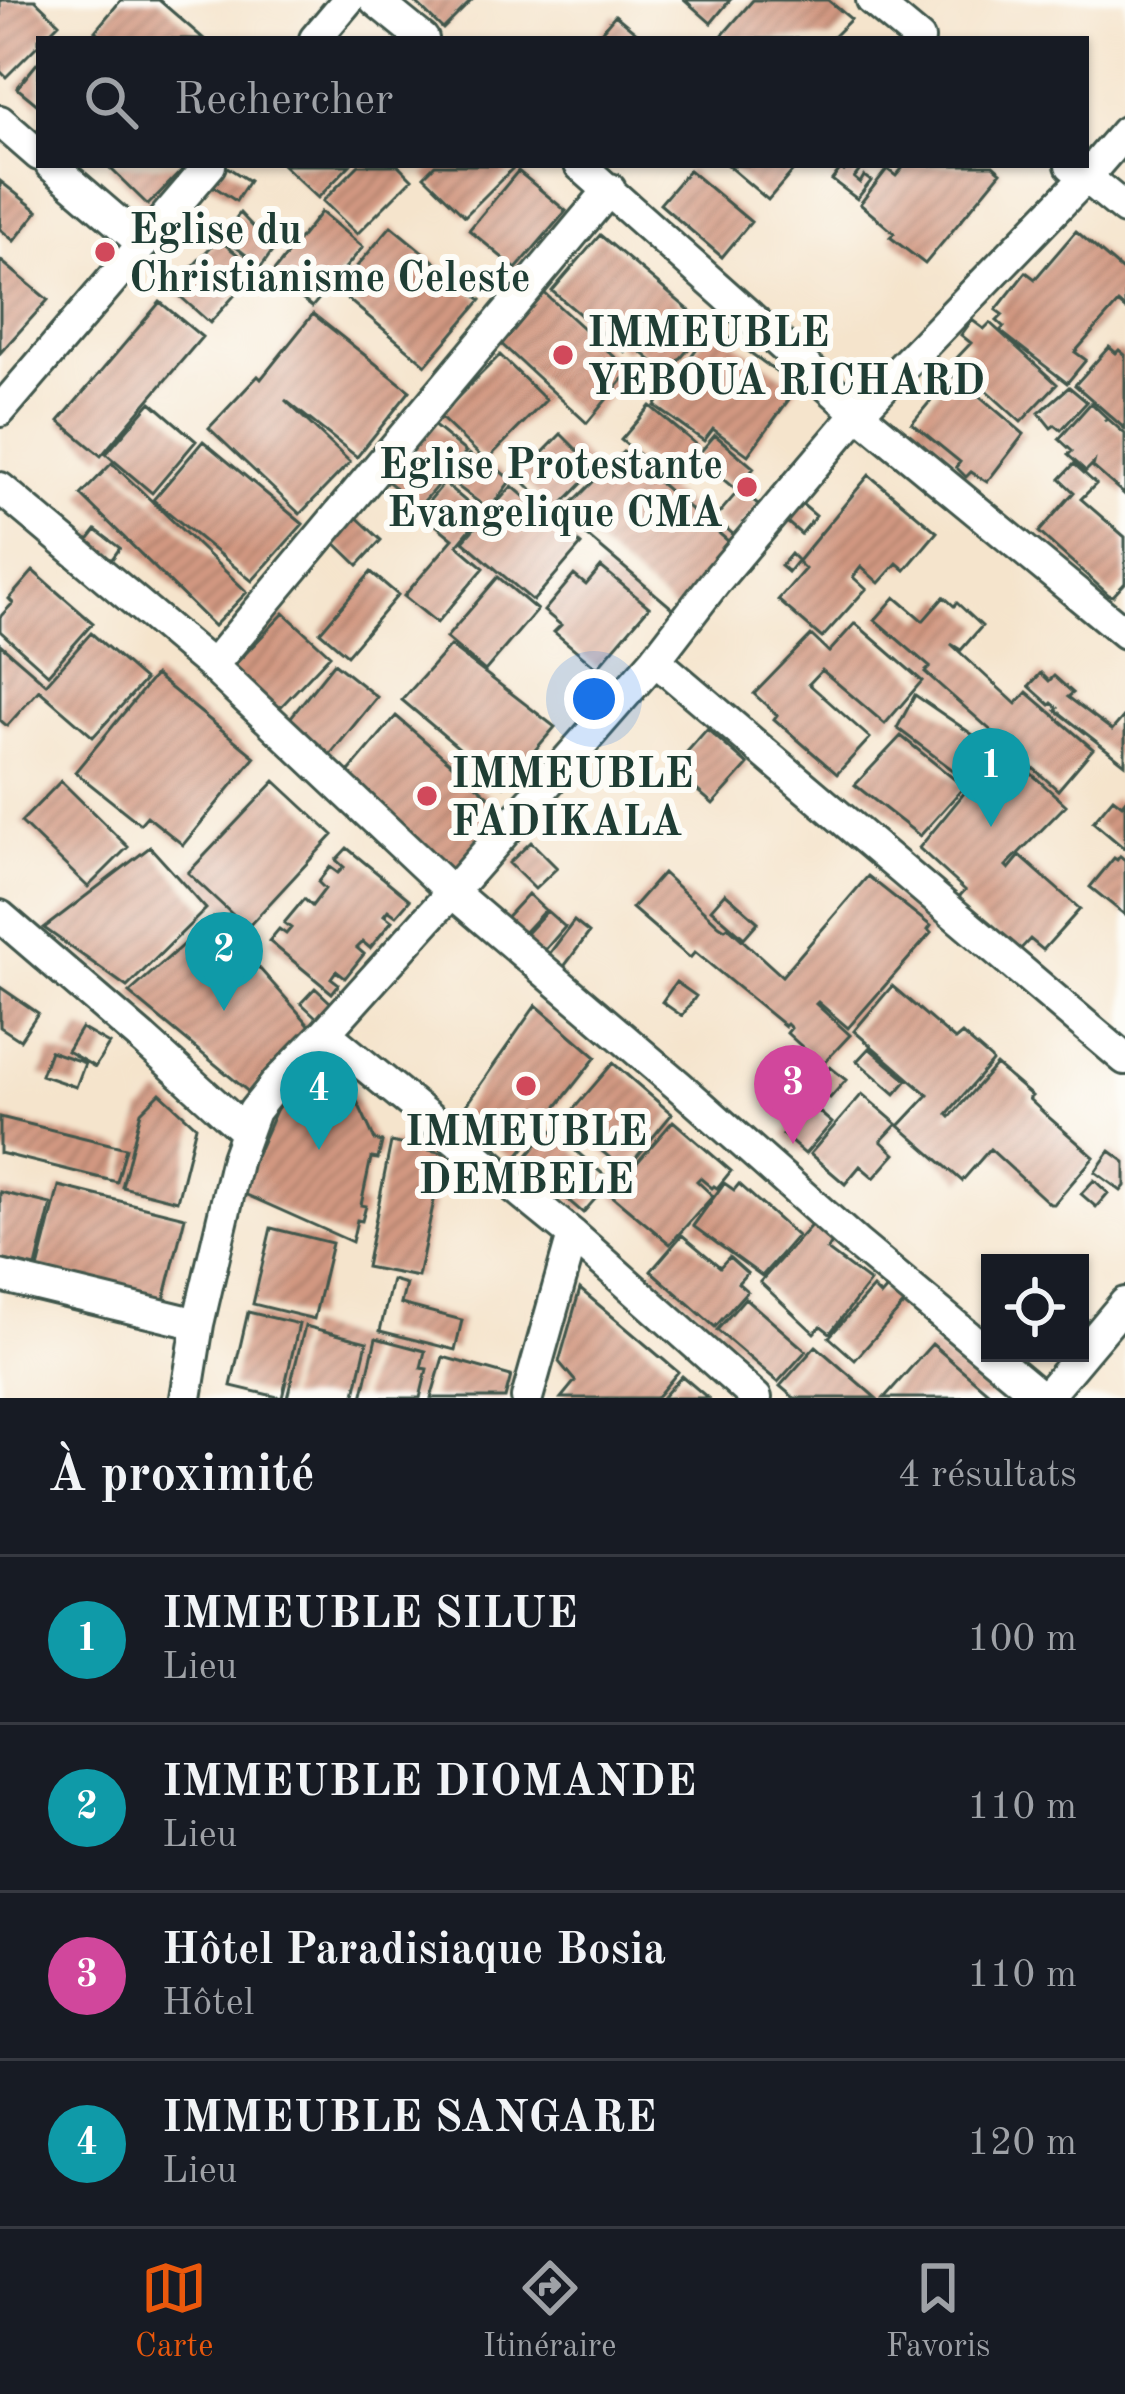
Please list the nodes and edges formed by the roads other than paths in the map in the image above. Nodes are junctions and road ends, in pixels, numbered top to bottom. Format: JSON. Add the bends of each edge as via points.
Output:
{"nodes":[{"id":1,"x":348,"y":0,"type":"edge"},
{"id":2,"x":375,"y":0,"type":"edge"},
{"id":3,"x":872,"y":0,"type":"edge"},
{"id":4,"x":318,"y":36,"type":"edge"},
{"id":5,"x":419,"y":36,"type":"edge"},
{"id":6,"x":916,"y":36,"type":"edge"},
{"id":7,"x":0,"y":121,"type":"edge"},
{"id":8,"x":1125,"y":132,"type":"edge"},
{"id":9,"x":36,"y":152,"type":"edge"},
{"id":10,"x":1089,"y":163,"type":"edge"},
{"id":11,"x":54,"y":168,"type":"edge"},
{"id":12,"x":207,"y":168,"type":"edge"},
{"id":13,"x":584,"y":168,"type":"edge"},
{"id":14,"x":1079,"y":171,"type":"edge"},
{"id":15,"x":610,"y":189,"type":"junction"},
{"id":16,"x":1125,"y":209,"type":"edge"},
{"id":17,"x":143,"y":244,"type":"junction"},
{"id":18,"x":0,"y":411,"type":"edge"},
{"id":19,"x":858,"y":412,"type":"junction"},
{"id":20,"x":0,"y":488,"type":"edge"},
{"id":21,"x":1125,"y":633,"type":"edge"},
{"id":22,"x":655,"y":660,"type":"junction"},
{"id":23,"x":212,"y":666,"type":"junction"},
{"id":24,"x":452,"y":892,"type":"junction"},
{"id":25,"x":0,"y":916,"type":"edge"},
{"id":26,"x":325,"y":1033,"type":"junction"},
{"id":27,"x":1125,"y":1060,"type":"edge"},
{"id":28,"x":245,"y":1131,"type":"junction"},
{"id":29,"x":573,"y":1235,"type":"junction"},
{"id":30,"x":0,"y":1276,"type":"edge"},
{"id":31,"x":1125,"y":1303,"type":"edge"},
{"id":32,"x":198,"y":1324,"type":"junction"},
{"id":33,"x":186,"y":1398,"type":"edge"},
{"id":34,"x":527,"y":1398,"type":"edge"},
{"id":35,"x":756,"y":1398,"type":"edge"},
{"id":36,"x":1043,"y":1398,"type":"edge"}],
"edges":[{"from":1,"to":4,"type":"street"},
{"from":2,"to":5,"type":"street"},
{"from":3,"to":6,"type":"street"},
{"from":7,"to":9,"type":"street"},
{"from":8,"to":10,"type":"street"},
{"from":11,"to":17,"type":"street"},
{"from":12,"to":17,"type":"street"},
{"from":13,"to":15,"type":"street"},
{"from":14,"to":16,"type":"street"},
{"from":14,"to":19,"type":"street"},
{"from":15,"to":19,"type":"street"},
{"from":15,"to":23,"type":"street"},
{"from":17,"to":18,"type":"street"},
{"from":19,"to":21,"type":"street"},
{"from":19,"to":22,"type":"street"},
{"from":20,"to":23,"type":"street"},
{"from":22,"to":24,"type":"street"},
{"from":22,"to":27,"type":"street"},
{"from":23,"to":24,"type":"street"},
{"from":24,"to":26,"type":"street"},
{"from":24,"to":36,"type":"street"},
{"from":25,"to":28,"type":"street"},
{"from":26,"to":28,"type":"street","via":[[278,1081]]},
{"from":26,"to":29,"type":"street"},
{"from":28,"to":32,"type":"street"},
{"from":29,"to":34,"type":"street"},
{"from":29,"to":35,"type":"street"},
{"from":30,"to":32,"type":"street"},
{"from":31,"to":36,"type":"street"},
{"from":32,"to":33,"type":"street"}]}
